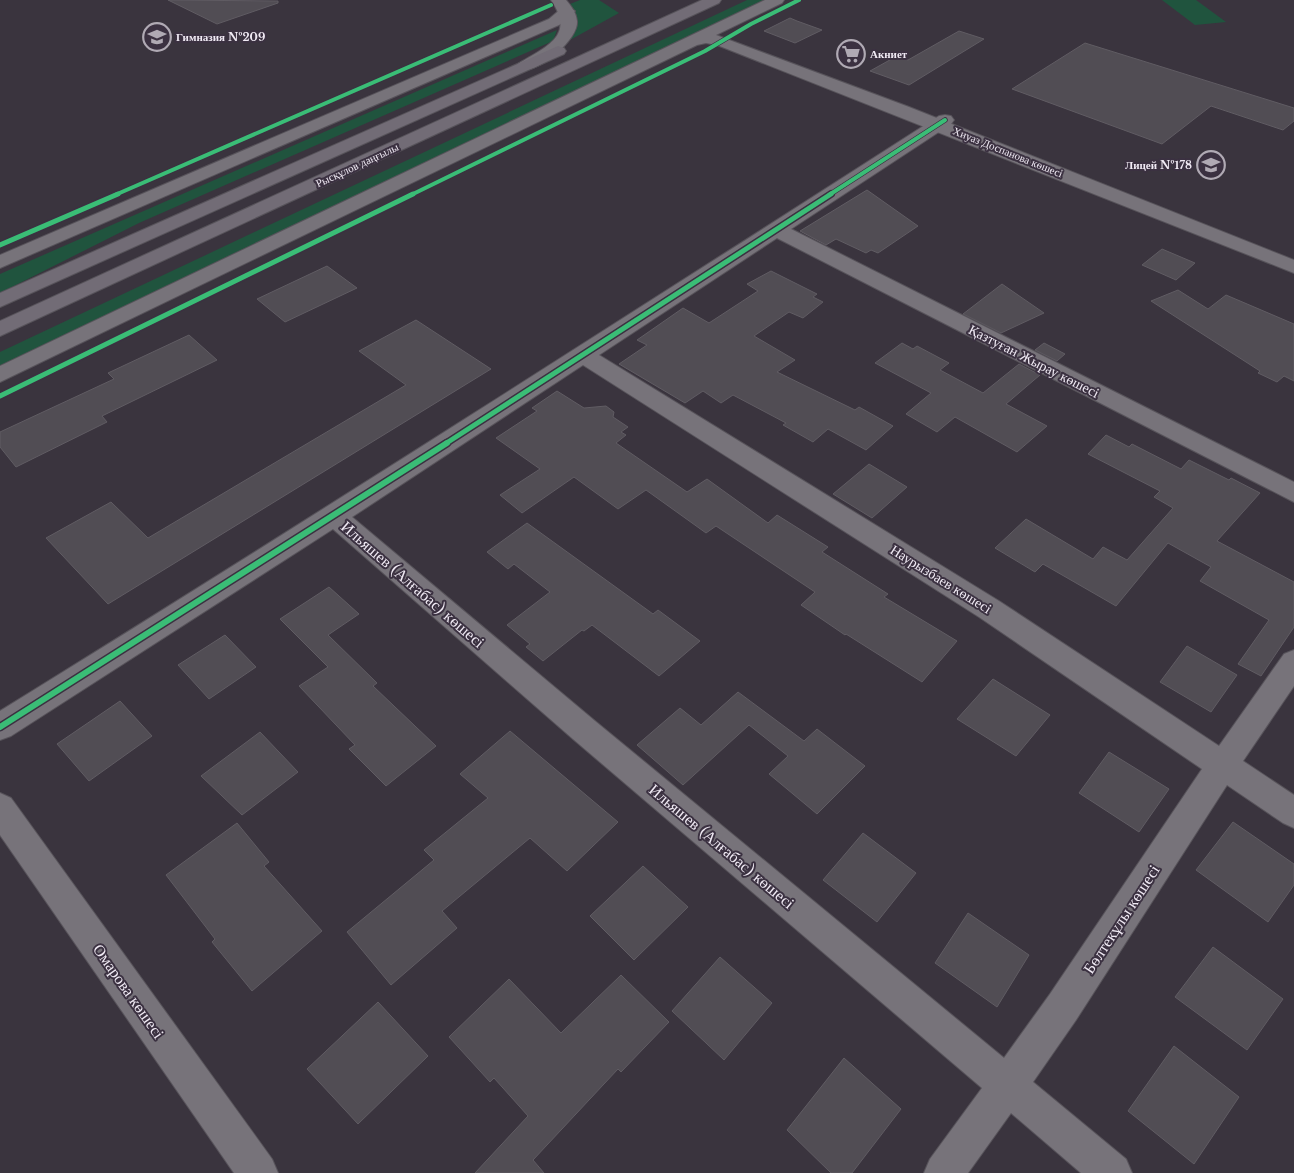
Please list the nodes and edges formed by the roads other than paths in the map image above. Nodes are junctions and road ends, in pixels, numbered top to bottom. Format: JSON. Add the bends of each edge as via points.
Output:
{"nodes":[{"id":1,"x":714,"y":0,"type":"edge"},
{"id":2,"x":777,"y":0,"type":"edge"},
{"id":3,"x":562,"y":5,"type":"edge"},
{"id":4,"x":728,"y":22,"type":"junction"},
{"id":5,"x":584,"y":39,"type":"dead end"},
{"id":6,"x":690,"y":41,"type":"junction"},
{"id":7,"x":524,"y":67,"type":"junction"},
{"id":8,"x":941,"y":122,"type":"junction"},
{"id":9,"x":775,"y":229,"type":"junction"},
{"id":10,"x":1294,"y":258,"type":"edge"},
{"id":11,"x":0,"y":262,"type":"edge"},
{"id":12,"x":1294,"y":267,"type":"edge"},
{"id":13,"x":0,"y":301,"type":"edge"},
{"id":14,"x":0,"y":329,"type":"edge"},
{"id":15,"x":582,"y":355,"type":"junction"},
{"id":16,"x":0,"y":375,"type":"edge"},
{"id":17,"x":1294,"y":493,"type":"edge"},
{"id":18,"x":334,"y":516,"type":"junction"},
{"id":19,"x":1294,"y":662,"type":"edge"},
{"id":20,"x":0,"y":726,"type":"edge"},
{"id":21,"x":1222,"y":766,"type":"junction"},
{"id":22,"x":0,"y":808,"type":"edge"},
{"id":23,"x":1294,"y":813,"type":"edge"},
{"id":24,"x":1009,"y":1086,"type":"junction"},
{"id":25,"x":258,"y":1173,"type":"edge"},
{"id":26,"x":944,"y":1173,"type":"edge"},
{"id":27,"x":1112,"y":1173,"type":"edge"}],
"edges":[{"from":1,"to":14,"type":"main road","name":"Рысқұлов даңғылы"},
{"from":2,"to":4,"type":"street"},
{"from":3,"to":7,"type":"street","via":[[570,22],[566,36]]},
{"from":3,"to":11,"type":"street","via":[[562,17],[554,22]]},
{"from":4,"to":6,"type":"street"},
{"from":4,"to":8,"type":"street","name":"Хиуаз Доспанова көшесі","via":[[728,29],[736,34]]},
{"from":5,"to":7,"type":"main road","name":"Рысқұлов даңғылы"},
{"from":6,"to":8,"type":"street","name":"Хиуаз Доспанова көшесі","via":[[706,38],[721,41]]},
{"from":6,"to":16,"type":"street"},
{"from":7,"to":13,"type":"main road","name":"Рысқұлов даңғылы"},
{"from":8,"to":9,"type":"street"},
{"from":8,"to":10,"type":"street","name":"Хиуаз Доспанова көшесі"},
{"from":8,"to":12,"type":"street","name":"Хиуаз Доспанова көшесі"},
{"from":9,"to":15,"type":"street"},
{"from":9,"to":17,"type":"street","name":"Қазтуған Жырау көшесі"},
{"from":15,"to":18,"type":"street"},
{"from":15,"to":21,"type":"street","name":"Наурызбаев көшесі","via":[[989,609]]},
{"from":18,"to":20,"type":"street"},
{"from":18,"to":24,"type":"street","name":"Ильяшев (Алғабас) көшесі"},
{"from":19,"to":21,"type":"street","name":"Бөлтекұлы көшесі"},
{"from":21,"to":23,"type":"street","name":"Наурызбаев көшесі"},
{"from":21,"to":24,"type":"street","name":"Бөлтекұлы көшесі"},
{"from":22,"to":25,"type":"street","name":"Омарова көшесі"},
{"from":24,"to":26,"type":"street","name":"Бөлтекұлы көшесі"},
{"from":24,"to":27,"type":"street","name":"Ильяшев (Алғабас) көшесі"}]}
